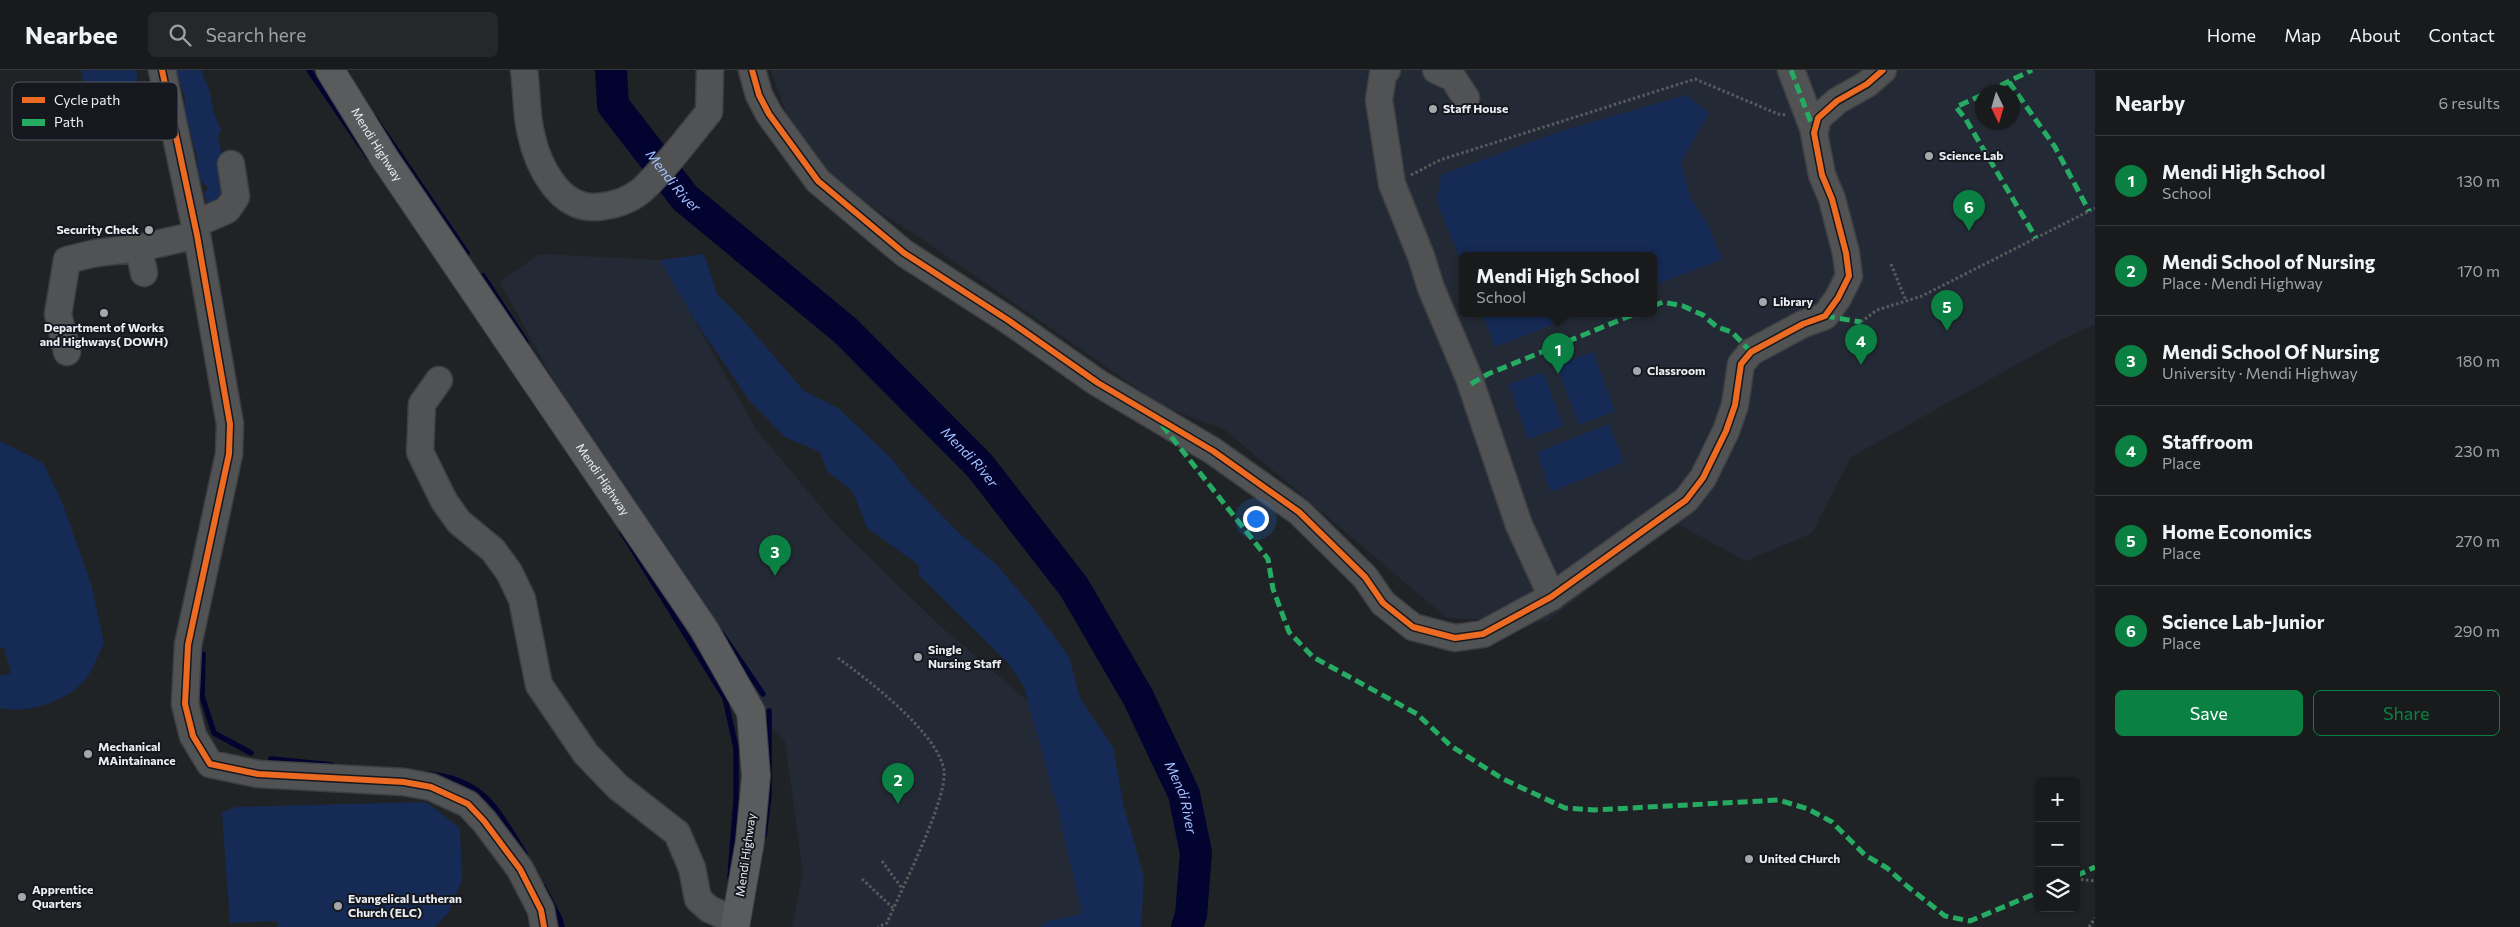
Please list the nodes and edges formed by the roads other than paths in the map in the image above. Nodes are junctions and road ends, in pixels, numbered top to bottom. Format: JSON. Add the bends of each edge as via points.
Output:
{"nodes":[{"id":1,"x":330,"y":70,"type":"edge"},
{"id":2,"x":524,"y":70,"type":"edge"},
{"id":3,"x":710,"y":70,"type":"edge"},
{"id":4,"x":752,"y":70,"type":"edge"},
{"id":5,"x":1387,"y":70,"type":"edge"},
{"id":6,"x":1436,"y":70,"type":"edge"},
{"id":7,"x":1790,"y":70,"type":"edge"},
{"id":8,"x":1884,"y":70,"type":"edge"},
{"id":9,"x":1466,"y":98,"type":"dead end"},
{"id":10,"x":1812,"y":122,"type":"junction"},
{"id":11,"x":177,"y":140,"type":"edge"},
{"id":12,"x":231,"y":164,"type":"dead end"},
{"id":13,"x":196,"y":229,"type":"junction"},
{"id":14,"x":67,"y":352,"type":"dead end"},
{"id":15,"x":439,"y":380,"type":"dead end"},
{"id":16,"x":1552,"y":597,"type":"junction"},
{"id":17,"x":736,"y":924,"type":"edge"},
{"id":18,"x":544,"y":927,"type":"edge"}],
"edges":[{"from":1,"to":17,"type":"main road","name":"Mendi Highway","via":[[385,159],[704,629],[751,712],[756,776],[750,841]]},
{"from":2,"to":3,"type":"street","via":[[531,134],[550,181],[564,196],[583,208],[616,205],[641,191],[709,112]]},
{"from":4,"to":16,"type":"street","via":[[769,114],[818,181],[912,258],[1098,383],[1213,451],[1299,512],[1365,577],[1383,603],[1413,627],[1455,638],[1483,634]]},
{"from":5,"to":16,"type":"street","via":[[1383,74],[1379,100],[1392,184],[1421,256],[1430,288],[1469,378],[1519,525]]},
{"from":6,"to":9,"type":"street","via":[[1453,78]]},
{"from":7,"to":10,"type":"street"},
{"from":8,"to":10,"type":"street"},
{"from":10,"to":16,"type":"street","via":[[1822,175],[1846,253],[1849,276],[1838,298],[1825,316],[1802,324],[1751,352],[1741,364],[1735,405],[1726,431],[1703,478],[1686,500]]},
{"from":11,"to":13,"type":"street"},
{"from":12,"to":13,"type":"street","via":[[236,198],[227,210]]},
{"from":13,"to":14,"type":"street","via":[[142,260],[96,253],[67,260],[58,314]]},
{"from":13,"to":18,"type":"street","via":[[230,424],[229,454],[188,644],[185,704],[193,736],[210,764],[226,768],[258,774],[404,782],[431,787],[468,804],[520,869],[541,910]]},
{"from":15,"to":17,"type":"street","via":[[422,404],[420,452],[454,515],[493,550],[509,572],[522,599],[539,685],[586,754],[618,786],[677,833],[692,868],[698,899]]}]}
